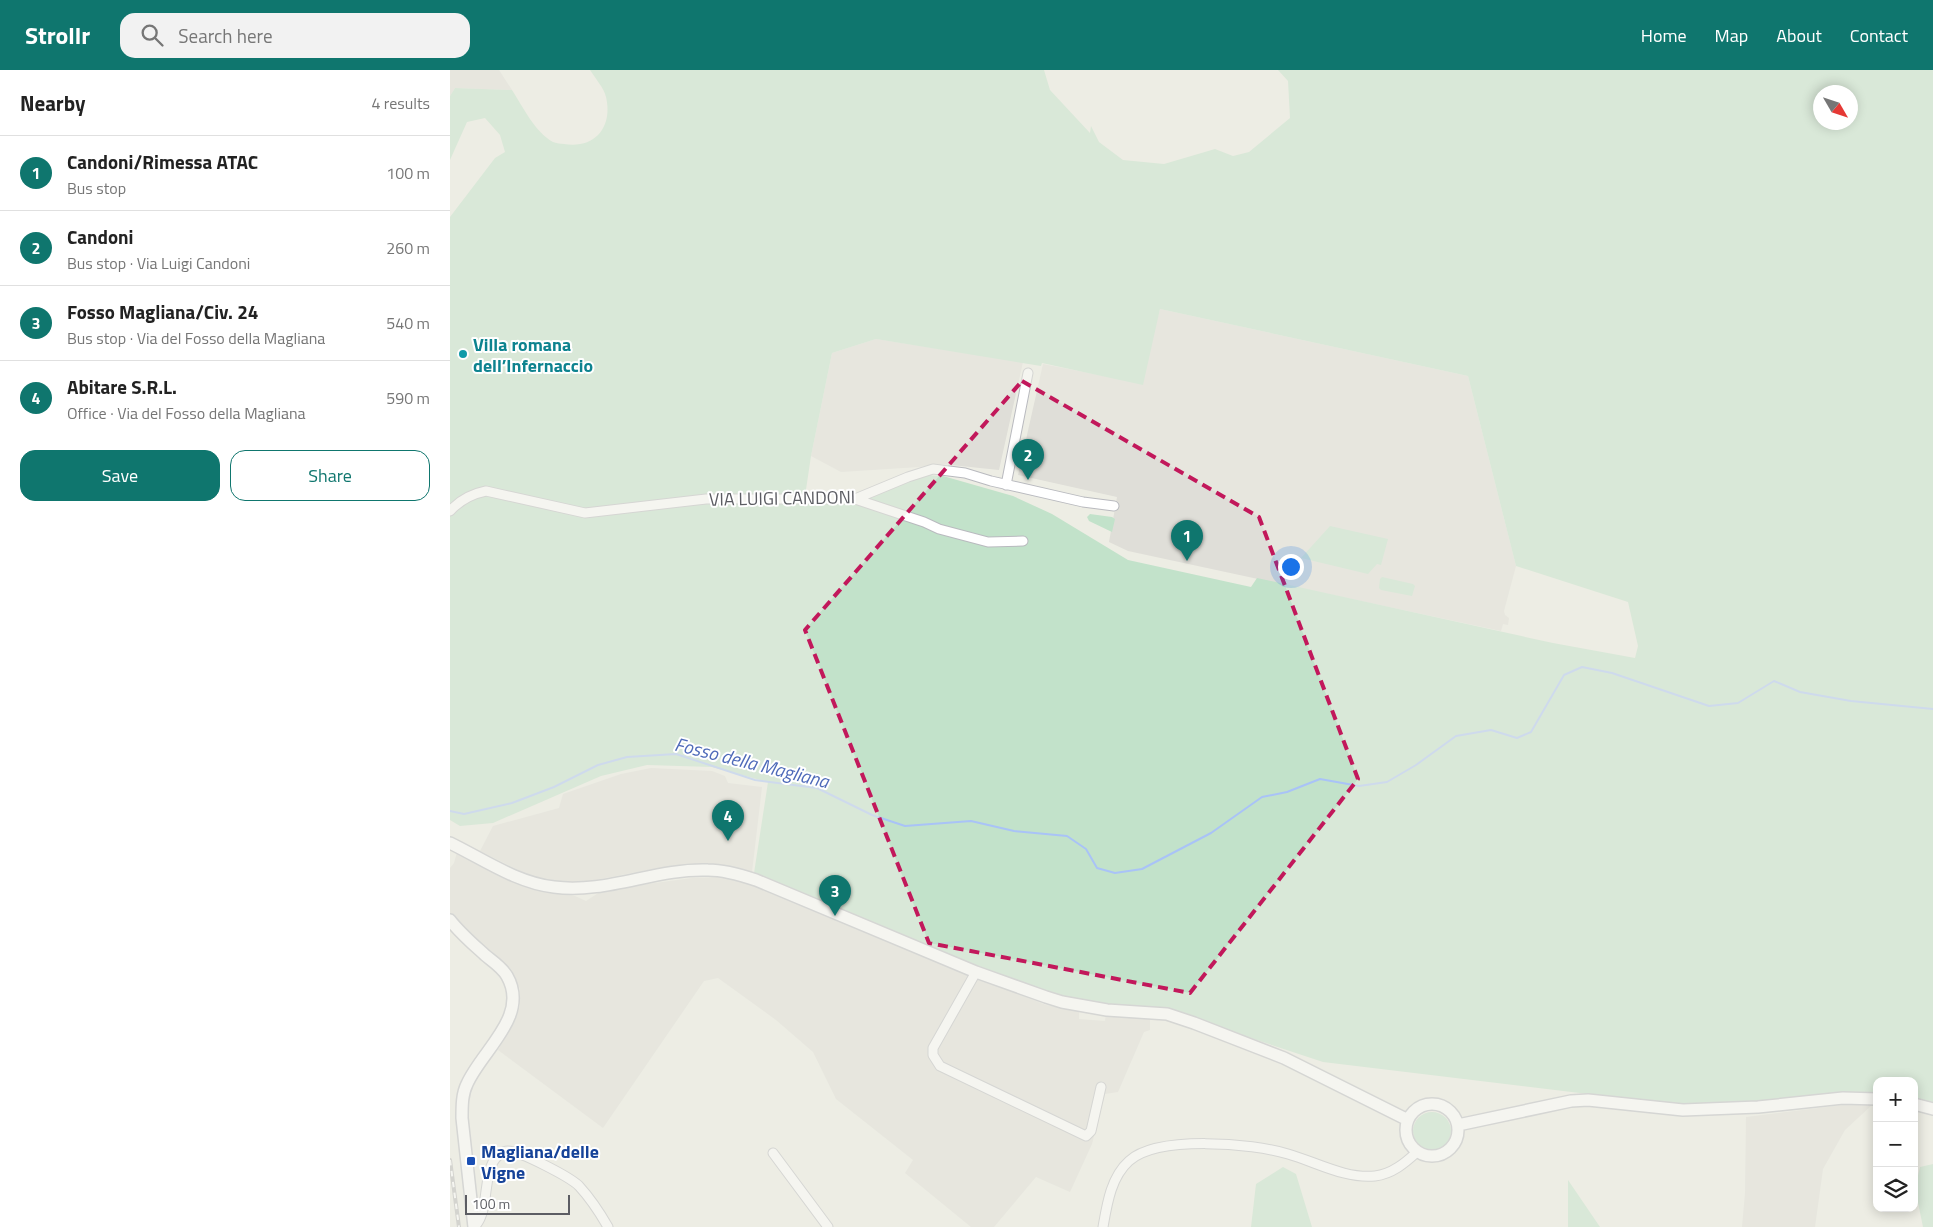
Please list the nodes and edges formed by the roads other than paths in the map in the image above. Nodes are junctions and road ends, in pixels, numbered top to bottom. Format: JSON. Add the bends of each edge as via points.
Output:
{"nodes":[{"id":1,"x":1028,"y":373,"type":"dead end"},
{"id":2,"x":1006,"y":485,"type":"junction"},
{"id":3,"x":855,"y":499,"type":"junction"},
{"id":4,"x":1114,"y":506,"type":"dead end"},
{"id":5,"x":450,"y":511,"type":"edge"},
{"id":6,"x":1023,"y":541,"type":"dead end"},
{"id":7,"x":450,"y":842,"type":"edge"},
{"id":8,"x":450,"y":920,"type":"edge"},
{"id":9,"x":976,"y":972,"type":"junction"},
{"id":10,"x":1101,"y":1087,"type":"dead end"},
{"id":11,"x":1873,"y":1098,"type":"edge"},
{"id":12,"x":1918,"y":1105,"type":"edge"},
{"id":13,"x":1933,"y":1109,"type":"edge"},
{"id":14,"x":1408,"y":1120,"type":"junction"},
{"id":15,"x":1458,"y":1125,"type":"junction"},
{"id":16,"x":1417,"y":1152,"type":"junction"},
{"id":17,"x":773,"y":1153,"type":"dead end"},
{"id":18,"x":474,"y":1227,"type":"edge"},
{"id":19,"x":608,"y":1227,"type":"edge"},
{"id":20,"x":828,"y":1227,"type":"edge"},
{"id":21,"x":1103,"y":1227,"type":"edge"}],
"edges":[{"from":1,"to":2,"type":"street"},
{"from":2,"to":3,"type":"street","name":"VIA LUIGI CANDONI","via":[[965,473],[933,469]]},
{"from":2,"to":4,"type":"street","name":"VIA LUIGI CANDONI"},
{"from":3,"to":5,"type":"street","name":"VIA LUIGI CANDONI","via":[[706,500],[585,513],[486,490],[472,494]]},
{"from":3,"to":6,"type":"street","via":[[939,529],[988,542]]},
{"from":7,"to":9,"type":"street","via":[[526,881],[556,888],[593,888],[690,870],[734,874],[756,880]]},
{"from":8,"to":18,"type":"street","via":[[505,973],[513,996],[508,1022],[465,1088],[462,1118]]},
{"from":9,"to":10,"type":"street","via":[[934,1048],[933,1055],[940,1066],[1086,1136]]},
{"from":9,"to":14,"type":"street","via":[[1062,1002],[1107,1010],[1167,1014],[1194,1023],[1284,1058]]},
{"from":11,"to":15,"type":"street","via":[[1682,1110],[1571,1101]]},
{"from":12,"to":13,"type":"street"},
{"from":14,"to":15,"type":"street","via":[[1418,1108],[1434,1104],[1448,1110]]},
{"from":14,"to":16,"type":"street","via":[[1407,1139]]},
{"from":15,"to":16,"type":"street","via":[[1455,1143],[1442,1155]]},
{"from":16,"to":21,"type":"street","via":[[1391,1172],[1365,1176],[1347,1174],[1290,1154],[1261,1148],[1188,1144],[1151,1150],[1131,1159],[1119,1174]]},
{"from":17,"to":20,"type":"street"},
{"from":18,"to":19,"type":"street","via":[[481,1219],[492,1164],[498,1155],[508,1151],[557,1171],[576,1183]]}]}
